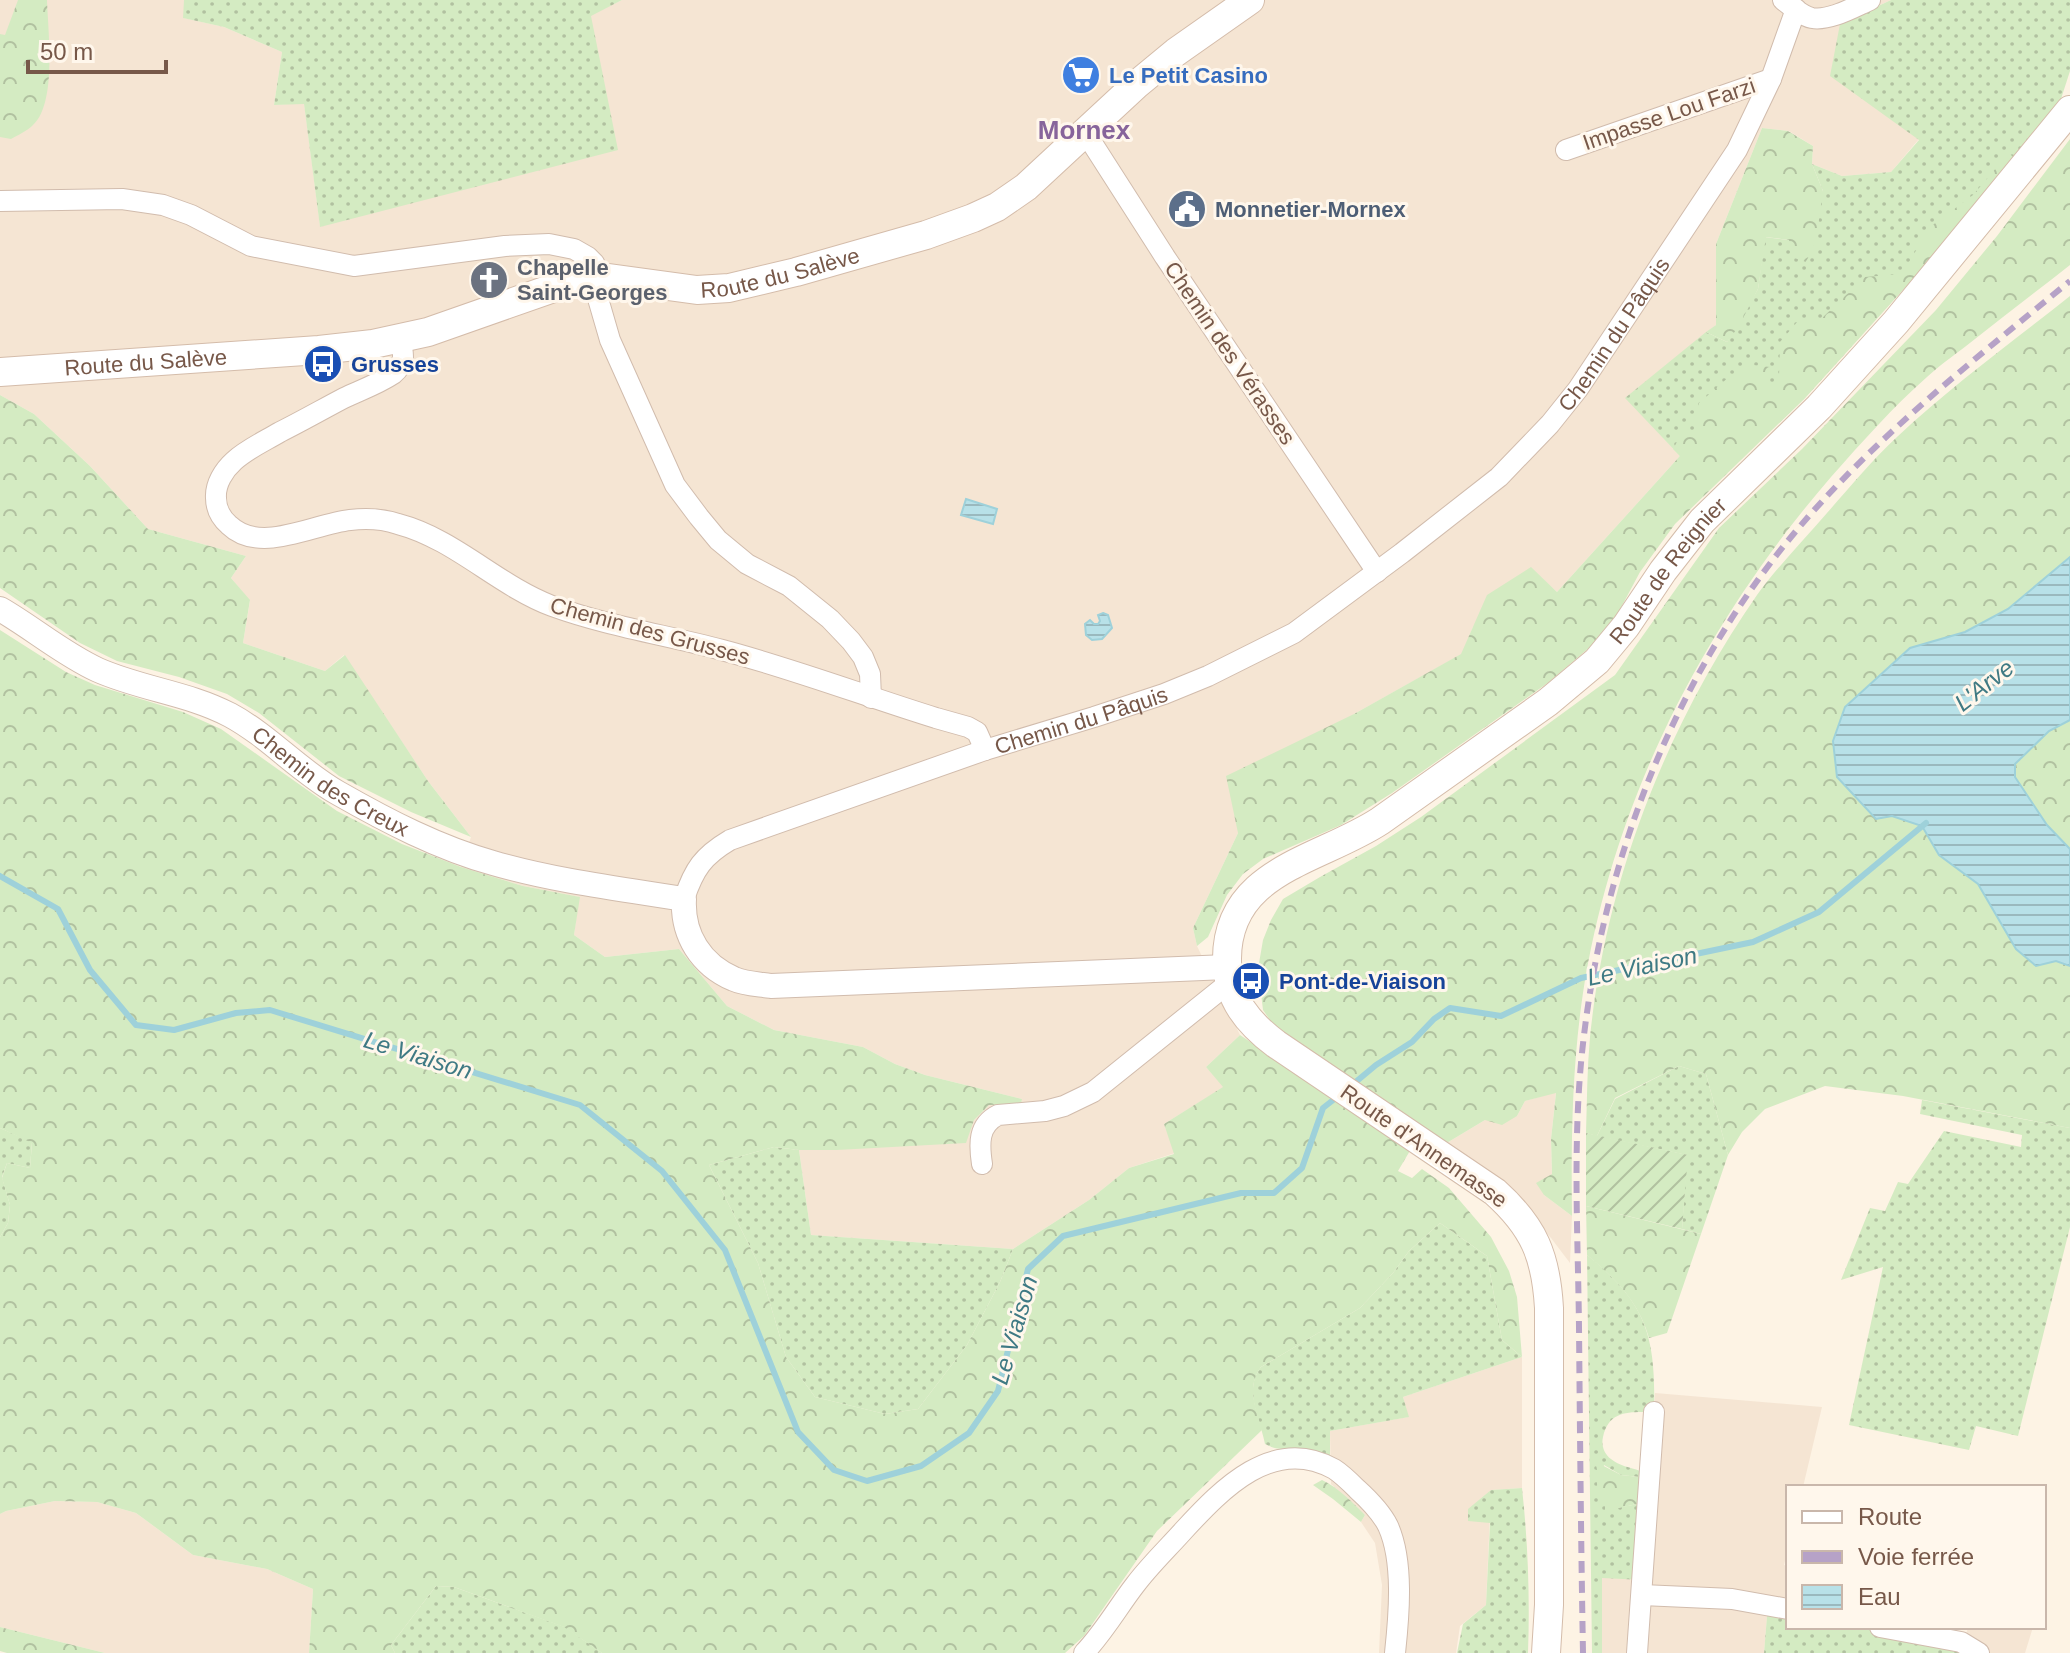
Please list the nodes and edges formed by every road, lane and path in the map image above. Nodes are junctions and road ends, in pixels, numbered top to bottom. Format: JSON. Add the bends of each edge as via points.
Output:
{"nodes":[{"id":1,"x":1250,"y":0,"type":"edge"},
{"id":2,"x":1870,"y":0,"type":"edge"},
{"id":3,"x":1789,"y":5,"type":"edge"},
{"id":4,"x":1771,"y":79,"type":"junction"},
{"id":5,"x":2070,"y":110,"type":"edge"},
{"id":6,"x":1085,"y":132,"type":"junction"},
{"id":7,"x":1566,"y":150,"type":"dead end"},
{"id":8,"x":0,"y":201,"type":"edge"},
{"id":9,"x":597,"y":278,"type":"junction"},
{"id":10,"x":400,"y":339,"type":"junction"},
{"id":11,"x":0,"y":372,"type":"edge"},
{"id":12,"x":1377,"y":572,"type":"junction"},
{"id":13,"x":0,"y":609,"type":"edge"},
{"id":14,"x":871,"y":698,"type":"junction"},
{"id":15,"x":985,"y":750,"type":"junction"},
{"id":16,"x":684,"y":899,"type":"junction"},
{"id":17,"x":1229,"y":974,"type":"junction"},
{"id":18,"x":982,"y":1164,"type":"dead end"},
{"id":19,"x":1654,"y":1412,"type":"dead end"},
{"id":20,"x":1642,"y":1595,"type":"junction"},
{"id":21,"x":1786,"y":1609,"type":"edge"},
{"id":22,"x":1891,"y":1629,"type":"edge"},
{"id":23,"x":1084,"y":1653,"type":"edge"},
{"id":24,"x":1395,"y":1653,"type":"edge"},
{"id":25,"x":1546,"y":1653,"type":"edge"},
{"id":26,"x":1637,"y":1653,"type":"edge"},
{"id":27,"x":1979,"y":1653,"type":"edge"}],
"edges":[{"from":1,"to":6,"type":"main road","name":"Route du Salève","via":[[1188,42]]},
{"from":2,"to":3,"type":"street","via":[[1823,18],[1809,18]]},
{"from":3,"to":4,"type":"street","name":"Chemin du Pâquis"},
{"from":4,"to":7,"type":"street","name":"Impasse Lou Farzi"},
{"from":4,"to":12,"type":"street","name":"Chemin du Pâquis","via":[[1722,173],[1570,399],[1499,477]]},
{"from":5,"to":17,"type":"main road","name":"Route de Reignier","via":[[1896,322],[1819,407],[1702,521],[1597,661],[1380,821],[1263,882],[1232,925]]},
{"from":6,"to":9,"type":"main road","name":"Route du Salève","via":[[1007,201],[898,243],[729,288],[697,290]]},
{"from":6,"to":12,"type":"street","name":"Chemin des Vérasses"},
{"from":8,"to":9,"type":"street","via":[[122,199],[163,205],[251,246],[354,266],[549,244],[588,257]]},
{"from":9,"to":10,"type":"main road","name":"Route du Salève"},
{"from":9,"to":14,"type":"street","via":[[610,340],[675,485],[718,540],[747,564],[789,586],[851,641],[870,674]]},
{"from":10,"to":11,"type":"main road","name":"Route du Salève","via":[[329,349]]},
{"from":10,"to":14,"type":"street","name":"Chemin des Grusses","via":[[405,358],[393,374],[234,461],[223,474],[216,498],[226,522],[258,538],[351,520],[402,525],[427,533],[557,608],[723,650]]},
{"from":12,"to":15,"type":"street","name":"Chemin du Pâquis","via":[[1294,633],[1208,676]]},
{"from":13,"to":16,"type":"street","name":"Chemin des Creux","via":[[98,670],[233,717],[335,792],[460,852],[539,874]]},
{"from":14,"to":15,"type":"street","name":"Chemin des Grusses","via":[[968,727],[977,732]]},
{"from":15,"to":16,"type":"street","name":"Chemin du Pâquis","via":[[730,840],[698,865]]},
{"from":16,"to":17,"type":"street","via":[[686,928],[706,959],[736,980],[771,986]]},
{"from":17,"to":18,"type":"street","via":[[1093,1092],[1055,1109],[992,1118],[981,1132]]},
{"from":17,"to":25,"type":"main road","name":"Route d'Annemasse","via":[[1233,996],[1255,1026],[1482,1182],[1513,1208],[1533,1237],[1544,1264],[1549,1308]]},
{"from":19,"to":20,"type":"street"},
{"from":20,"to":21,"type":"street","via":[[1732,1599]]},
{"from":20,"to":26,"type":"street"},
{"from":22,"to":27,"type":"street","via":[[1958,1641]]},
{"from":23,"to":24,"type":"street","via":[[1136,1583],[1220,1493],[1257,1467],[1297,1459],[1336,1470],[1388,1526],[1398,1574]]}]}
